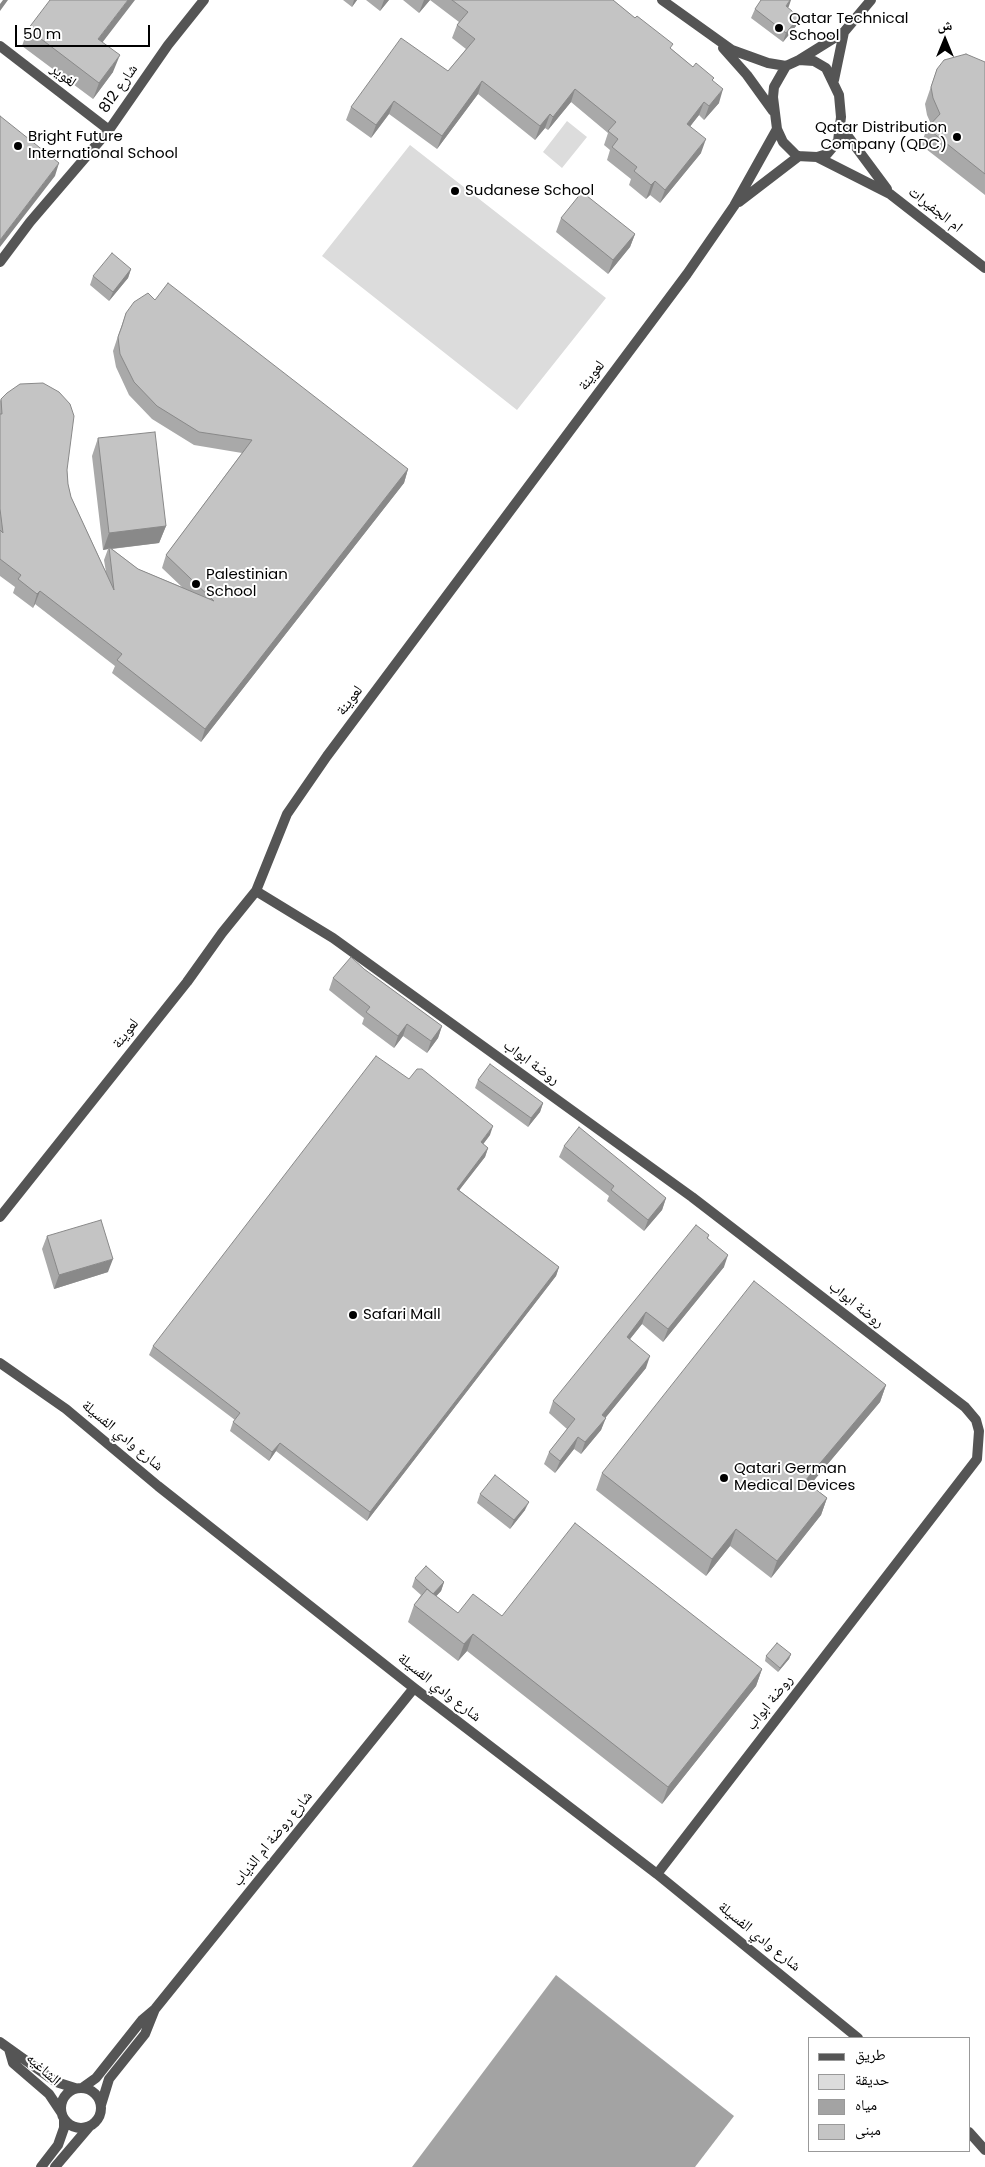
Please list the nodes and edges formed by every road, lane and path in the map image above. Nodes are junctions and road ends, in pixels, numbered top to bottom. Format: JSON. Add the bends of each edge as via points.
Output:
{"nodes":[{"id":1,"x":204,"y":0,"type":"edge"},
{"id":2,"x":662,"y":0,"type":"edge"},
{"id":3,"x":871,"y":0,"type":"edge"},
{"id":4,"x":844,"y":32,"type":"junction"},
{"id":5,"x":715,"y":40,"type":"junction"},
{"id":6,"x":0,"y":46,"type":"edge"},
{"id":7,"x":799,"y":60,"type":"junction"},
{"id":8,"x":786,"y":66,"type":"junction"},
{"id":9,"x":834,"y":80,"type":"junction"},
{"id":10,"x":775,"y":113,"type":"junction"},
{"id":11,"x":841,"y":127,"type":"junction"},
{"id":12,"x":777,"y":129,"type":"junction"},
{"id":13,"x":108,"y":130,"type":"junction"},
{"id":14,"x":799,"y":156,"type":"junction"},
{"id":15,"x":817,"y":157,"type":"junction"},
{"id":16,"x":890,"y":194,"type":"junction"},
{"id":17,"x":734,"y":206,"type":"junction"},
{"id":18,"x":0,"y":262,"type":"edge"},
{"id":19,"x":985,"y":268,"type":"edge"},
{"id":20,"x":256,"y":891,"type":"junction"},
{"id":21,"x":0,"y":1217,"type":"edge"},
{"id":22,"x":0,"y":1363,"type":"edge"},
{"id":23,"x":414,"y":1688,"type":"junction"},
{"id":24,"x":658,"y":1874,"type":"junction"},
{"id":25,"x":155,"y":2009,"type":"junction"},
{"id":26,"x":857,"y":2037,"type":"edge"},
{"id":27,"x":0,"y":2042,"type":"edge"},
{"id":28,"x":9,"y":2049,"type":"junction"},
{"id":29,"x":78,"y":2088,"type":"junction"},
{"id":30,"x":101,"y":2105,"type":"junction"},
{"id":31,"x":62,"y":2116,"type":"junction"},
{"id":32,"x":89,"y":2127,"type":"junction"},
{"id":33,"x":970,"y":2133,"type":"edge"},
{"id":34,"x":985,"y":2150,"type":"edge"},
{"id":35,"x":41,"y":2167,"type":"edge"},
{"id":36,"x":55,"y":2167,"type":"edge"}],
"edges":[{"from":1,"to":13,"type":"street","name":"شارع 812"},
{"from":2,"to":5,"type":"street"},
{"from":3,"to":4,"type":"street"},
{"from":4,"to":7,"type":"street"},
{"from":4,"to":9,"type":"street"},
{"from":5,"to":8,"type":"street","via":[[749,57]]},
{"from":5,"to":10,"type":"street"},
{"from":6,"to":13,"type":"street","name":"لغوير"},
{"from":7,"to":8,"type":"street"},
{"from":7,"to":9,"type":"street","via":[[821,64]]},
{"from":8,"to":10,"type":"street","via":[[774,87]]},
{"from":9,"to":11,"type":"street","via":[[839,95]]},
{"from":10,"to":12,"type":"street"},
{"from":11,"to":15,"type":"street","via":[[834,148]]},
{"from":11,"to":16,"type":"street","name":"ام الجفيرات"},
{"from":12,"to":14,"type":"street","via":[[783,142]]},
{"from":12,"to":17,"type":"street","name":"لعوينة"},
{"from":13,"to":18,"type":"street","name":"شارع 812"},
{"from":14,"to":15,"type":"street"},
{"from":14,"to":17,"type":"street","name":"لعوينة"},
{"from":15,"to":16,"type":"street","name":"ام الجفيرات"},
{"from":16,"to":19,"type":"street","name":"ام الجفيرات"},
{"from":17,"to":20,"type":"street","name":"لعوينة","via":[[292,807]]},
{"from":20,"to":21,"type":"street","name":"لعوينة"},
{"from":20,"to":24,"type":"street","name":"روضة ابواب","via":[[333,938],[692,1197],[965,1407],[976,1420],[979,1431],[977,1459]]},
{"from":22,"to":23,"type":"street","name":"شارع وادي الفسيلة","via":[[66,1409],[158,1486]]},
{"from":23,"to":24,"type":"street","name":"شارع وادي الفسيلة"},
{"from":23,"to":25,"type":"street","name":"شارع روضة ام الذياب"},
{"from":24,"to":26,"type":"street","name":"شارع وادي الفسيلة"},
{"from":25,"to":29,"type":"street","name":"شارع روضة ام الذياب","via":[[142,2020],[96,2078]]},
{"from":25,"to":30,"type":"street","name":"شارع روضة ام الذياب","via":[[144,2034],[109,2079]]},
{"from":27,"to":28,"type":"street","name":"الشاغيه"},
{"from":28,"to":29,"type":"street","name":"الشاغيه","via":[[56,2082]]},
{"from":28,"to":31,"type":"street","name":"الشاغيه","via":[[14,2063],[49,2094]]},
{"from":29,"to":30,"type":"street","via":[[94,2093]]},
{"from":29,"to":31,"type":"street","via":[[65,2095]]},
{"from":30,"to":32,"type":"street","via":[[99,2118]]},
{"from":31,"to":32,"type":"street","via":[[78,2128]]},
{"from":31,"to":35,"type":"street","via":[[64,2128],[58,2145]]},
{"from":32,"to":36,"type":"street"},
{"from":33,"to":34,"type":"street"}]}
